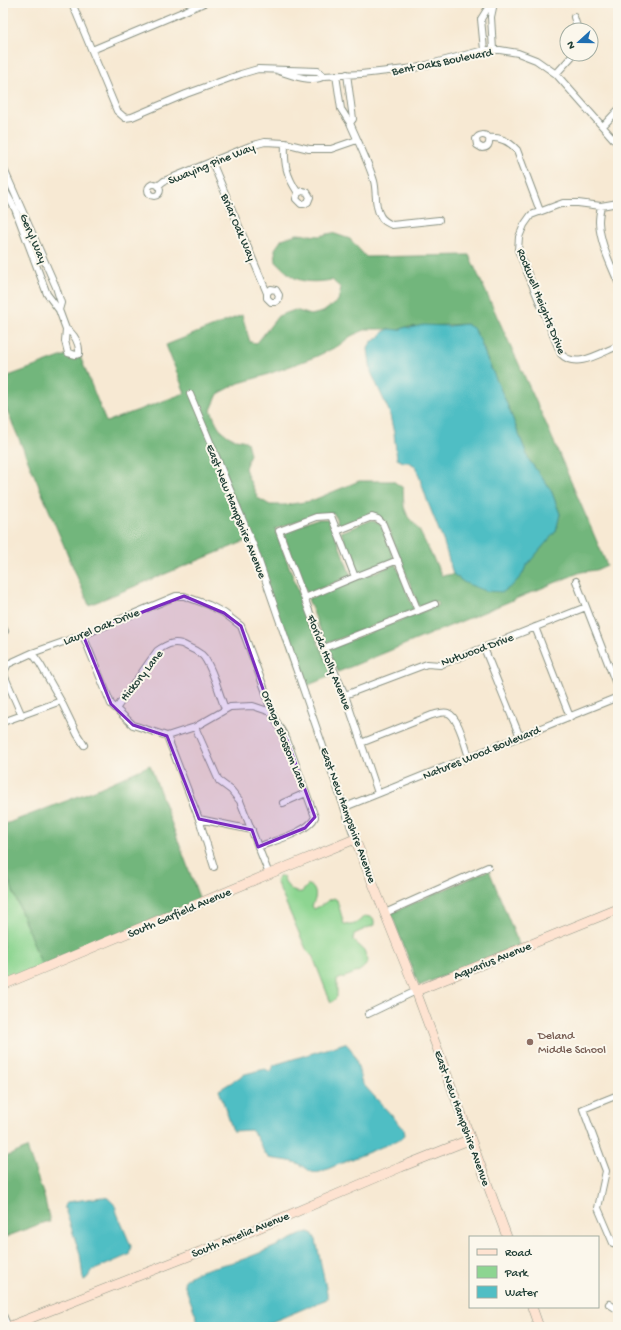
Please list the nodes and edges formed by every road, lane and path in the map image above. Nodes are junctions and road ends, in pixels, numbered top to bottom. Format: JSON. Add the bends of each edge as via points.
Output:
{"nodes":[{"id":1,"x":72,"y":3,"type":"edge"},
{"id":2,"x":204,"y":3,"type":"edge"},
{"id":3,"x":491,"y":3,"type":"edge"},
{"id":4,"x":494,"y":3,"type":"edge"},
{"id":5,"x":574,"y":17,"type":"dead end"},
{"id":6,"x":576,"y":22,"type":"edge"},
{"id":7,"x":92,"y":50,"type":"junction"},
{"id":8,"x":484,"y":50,"type":"junction"},
{"id":9,"x":493,"y":50,"type":"junction"},
{"id":10,"x":567,"y":62,"type":"edge"},
{"id":11,"x":347,"y":74,"type":"junction"},
{"id":12,"x":556,"y":74,"type":"junction"},
{"id":13,"x":336,"y":75,"type":"junction"},
{"id":14,"x":618,"y":110,"type":"edge"},
{"id":15,"x":350,"y":123,"type":"junction"},
{"id":16,"x":603,"y":126,"type":"junction"},
{"id":17,"x":488,"y":138,"type":"dead end"},
{"id":18,"x":357,"y":140,"type":"junction"},
{"id":19,"x":285,"y":142,"type":"junction"},
{"id":20,"x":618,"y":144,"type":"edge"},
{"id":21,"x":212,"y":162,"type":"junction"},
{"id":22,"x":3,"y":167,"type":"edge"},
{"id":23,"x":159,"y":185,"type":"dead end"},
{"id":24,"x":3,"y":187,"type":"edge"},
{"id":25,"x":298,"y":193,"type":"dead end"},
{"id":26,"x":618,"y":203,"type":"edge"},
{"id":27,"x":16,"y":205,"type":"junction"},
{"id":28,"x":601,"y":206,"type":"junction"},
{"id":29,"x":540,"y":211,"type":"junction"},
{"id":30,"x":439,"y":220,"type":"dead end"},
{"id":31,"x":48,"y":270,"type":"junction"},
{"id":32,"x":39,"y":274,"type":"junction"},
{"id":33,"x":618,"y":282,"type":"edge"},
{"id":34,"x":267,"y":292,"type":"dead end"},
{"id":35,"x":59,"y":310,"type":"junction"},
{"id":36,"x":66,"y":328,"type":"dead end"},
{"id":37,"x":618,"y":346,"type":"edge"},
{"id":38,"x":190,"y":394,"type":"dead end"},
{"id":39,"x":337,"y":531,"type":"junction"},
{"id":40,"x":398,"y":560,"type":"junction"},
{"id":41,"x":355,"y":577,"type":"junction"},
{"id":42,"x":576,"y":581,"type":"dead end"},
{"id":43,"x":305,"y":598,"type":"junction"},
{"id":44,"x":435,"y":604,"type":"dead end"},
{"id":45,"x":209,"y":605,"type":"joint"},
{"id":46,"x":586,"y":607,"type":"junction"},
{"id":47,"x":418,"y":611,"type":"junction"},
{"id":48,"x":535,"y":627,"type":"junction"},
{"id":49,"x":83,"y":635,"type":"junction"},
{"id":50,"x":324,"y":648,"type":"junction"},
{"id":51,"x":484,"y":648,"type":"junction"},
{"id":52,"x":32,"y":653,"type":"junction"},
{"id":53,"x":618,"y":689,"type":"edge"},
{"id":54,"x":345,"y":695,"type":"junction"},
{"id":55,"x":618,"y":697,"type":"edge"},
{"id":56,"x":60,"y":701,"type":"junction"},
{"id":57,"x":116,"y":709,"type":"junction"},
{"id":58,"x":225,"y":709,"type":"junction"},
{"id":59,"x":271,"y":712,"type":"junction"},
{"id":60,"x":22,"y":716,"type":"junction"},
{"id":61,"x":570,"y":717,"type":"junction"},
{"id":62,"x":3,"y":722,"type":"edge"},
{"id":63,"x":195,"y":726,"type":"junction"},
{"id":64,"x":167,"y":736,"type":"junction"},
{"id":65,"x":520,"y":737,"type":"junction"},
{"id":66,"x":361,"y":743,"type":"junction"},
{"id":67,"x":84,"y":745,"type":"dead end"},
{"id":68,"x":469,"y":757,"type":"junction"},
{"id":69,"x":306,"y":793,"type":"junction"},
{"id":70,"x":378,"y":794,"type":"junction"},
{"id":71,"x":283,"y":803,"type":"dead end"},
{"id":72,"x":345,"y":807,"type":"junction"},
{"id":73,"x":198,"y":819,"type":"junction"},
{"id":74,"x":252,"y":830,"type":"junction"},
{"id":75,"x":355,"y":839,"type":"junction"},
{"id":76,"x":258,"y":847,"type":"junction"},
{"id":77,"x":214,"y":867,"type":"dead end"},
{"id":78,"x":488,"y":867,"type":"dead end"},
{"id":79,"x":269,"y":874,"type":"junction"},
{"id":80,"x":618,"y":909,"type":"edge"},
{"id":81,"x":385,"y":913,"type":"junction"},
{"id":82,"x":3,"y":985,"type":"edge"},
{"id":83,"x":416,"y":991,"type":"junction"},
{"id":84,"x":368,"y":1014,"type":"dead end"},
{"id":85,"x":618,"y":1094,"type":"edge"},
{"id":86,"x":471,"y":1139,"type":"junction"},
{"id":87,"x":507,"y":1236,"type":"edge"},
{"id":88,"x":618,"y":1241,"type":"edge"},
{"id":89,"x":609,"y":1304,"type":"dead end"},
{"id":90,"x":532,"y":1308,"type":"edge"},
{"id":91,"x":618,"y":1310,"type":"edge"},
{"id":92,"x":3,"y":1315,"type":"edge"},
{"id":93,"x":8,"y":1327,"type":"edge"},
{"id":94,"x":539,"y":1327,"type":"edge"}],
"edges":[{"from":1,"to":7,"type":"street","name":"Bent Oaks Boulevard"},
{"from":2,"to":7,"type":"street"},
{"from":3,"to":8,"type":"street","via":[[481,20]]},
{"from":4,"to":9,"type":"street","via":[[491,17]]},
{"from":5,"to":6,"type":"street"},
{"from":7,"to":13,"type":"street","name":"Bent Oaks Boulevard","via":[[117,111],[125,118],[258,69],[318,79]]},
{"from":8,"to":9,"type":"street","name":"Bent Oaks Boulevard"},
{"from":8,"to":11,"type":"street","name":"Bent Oaks Boulevard","via":[[415,68]]},
{"from":9,"to":12,"type":"street","name":"Bent Oaks Boulevard","via":[[518,53],[536,60]]},
{"from":10,"to":12,"type":"street"},
{"from":11,"to":13,"type":"street","name":"Bent Oaks Boulevard"},
{"from":11,"to":15,"type":"street","via":[[352,119]]},
{"from":12,"to":16,"type":"street","name":"Bent Oaks Boulevard"},
{"from":13,"to":15,"type":"street","via":[[341,109]]},
{"from":14,"to":16,"type":"street"},
{"from":15,"to":18,"type":"street"},
{"from":16,"to":20,"type":"street","name":"Bent Oaks Boulevard"},
{"from":17,"to":29,"type":"street","via":[[497,137],[513,145],[517,150]]},
{"from":18,"to":19,"type":"street","name":"Swaying Pine Way","via":[[331,150],[309,149]]},
{"from":18,"to":30,"type":"street","via":[[374,183],[380,217],[385,222],[392,224]]},
{"from":19,"to":21,"type":"street","name":"Swaying Pine Way","via":[[265,142],[250,146]]},
{"from":19,"to":25,"type":"street","via":[[286,168]]},
{"from":21,"to":23,"type":"street","name":"Swaying Pine Way"},
{"from":21,"to":34,"type":"street","name":"Briar Oak Way"},
{"from":22,"to":27,"type":"street","name":"Geryl Way"},
{"from":24,"to":27,"type":"street","name":"Geryl Way"},
{"from":26,"to":28,"type":"street","name":"Rockwell Heights Drive"},
{"from":27,"to":31,"type":"street","name":"Geryl Way"},
{"from":27,"to":32,"type":"street","name":"Geryl Way"},
{"from":28,"to":29,"type":"street","name":"Rockwell Heights Drive","via":[[563,203]]},
{"from":28,"to":33,"type":"street","via":[[599,222],[604,249]]},
{"from":29,"to":37,"type":"street","name":"Rockwell Heights Drive","via":[[531,215],[524,225],[519,237],[518,250],[561,354],[570,361],[582,360]]},
{"from":31,"to":32,"type":"street"},
{"from":31,"to":35,"type":"street","name":"Geryl Way","via":[[61,303]]},
{"from":32,"to":35,"type":"street","name":"Geryl Way","via":[[47,294]]},
{"from":35,"to":36,"type":"street","name":"Geryl Way"},
{"from":38,"to":72,"type":"street","name":"East New Hampshire Avenue","via":[[254,547]]},
{"from":39,"to":40,"type":"street","via":[[372,517],[378,519],[383,524]]},
{"from":39,"to":41,"type":"street"},
{"from":39,"to":43,"type":"street","name":"Florida Holly Avenue","via":[[331,516],[316,516],[279,531]]},
{"from":40,"to":41,"type":"street"},
{"from":40,"to":47,"type":"street"},
{"from":41,"to":43,"type":"street"},
{"from":42,"to":46,"type":"street"},
{"from":43,"to":50,"type":"street","name":"Florida Holly Avenue"},
{"from":44,"to":47,"type":"street"},
{"from":45,"to":49,"type":"street","name":"Laurel Oak Drive","via":[[184,596],[176,596]]},
{"from":45,"to":59,"type":"street","name":"Orange Blossom Lane","via":[[241,626]]},
{"from":46,"to":48,"type":"street","name":"Nutwood Drive"},
{"from":46,"to":53,"type":"street"},
{"from":47,"to":50,"type":"street"},
{"from":48,"to":51,"type":"street","name":"Nutwood Drive"},
{"from":48,"to":61,"type":"street"},
{"from":49,"to":52,"type":"street","name":"Laurel Oak Drive"},
{"from":49,"to":57,"type":"street","via":[[111,704]]},
{"from":50,"to":54,"type":"street","name":"Florida Holly Avenue"},
{"from":51,"to":54,"type":"street","name":"Nutwood Drive","via":[[440,665],[427,664]]},
{"from":51,"to":65,"type":"street"},
{"from":52,"to":56,"type":"street"},
{"from":52,"to":60,"type":"street","name":"Laurel Oak Drive","via":[[8,664],[4,672]]},
{"from":54,"to":66,"type":"street","name":"Florida Holly Avenue"},
{"from":55,"to":61,"type":"street","name":"Natures Wood Boulevard"},
{"from":56,"to":60,"type":"street"},
{"from":56,"to":67,"type":"street"},
{"from":57,"to":58,"type":"street","name":"Hickory Lane","via":[[157,652],[173,642],[182,643],[201,654],[207,661]]},
{"from":57,"to":64,"type":"street","via":[[133,724]]},
{"from":58,"to":59,"type":"street","via":[[253,706]]},
{"from":58,"to":63,"type":"street"},
{"from":59,"to":69,"type":"street","name":"Orange Blossom Lane","via":[[287,740]]},
{"from":60,"to":62,"type":"street"},
{"from":61,"to":65,"type":"street","name":"Natures Wood Boulevard"},
{"from":63,"to":64,"type":"street"},
{"from":63,"to":74,"type":"street","via":[[219,781],[240,801]]},
{"from":64,"to":73,"type":"street"},
{"from":65,"to":68,"type":"street","name":"Natures Wood Boulevard"},
{"from":66,"to":68,"type":"street","via":[[442,712],[448,713],[458,725]]},
{"from":66,"to":70,"type":"street","name":"Florida Holly Avenue"},
{"from":68,"to":70,"type":"street","name":"Natures Wood Boulevard"},
{"from":69,"to":71,"type":"street"},
{"from":69,"to":76,"type":"street","name":"Orange Blossom Lane","via":[[315,817],[313,821],[305,828]]},
{"from":70,"to":72,"type":"street","name":"Natures Wood Boulevard"},
{"from":72,"to":75,"type":"street","name":"East New Hampshire Avenue"},
{"from":73,"to":74,"type":"street"},
{"from":73,"to":77,"type":"street"},
{"from":74,"to":76,"type":"street"},
{"from":75,"to":79,"type":"street","name":"South Garfield Avenue"},
{"from":75,"to":81,"type":"street","name":"East New Hampshire Avenue"},
{"from":76,"to":79,"type":"street"},
{"from":78,"to":81,"type":"street"},
{"from":79,"to":82,"type":"street","name":"South Garfield Avenue"},
{"from":80,"to":83,"type":"street","name":"Aquarius Avenue"},
{"from":81,"to":83,"type":"street","name":"East New Hampshire Avenue"},
{"from":83,"to":84,"type":"street","name":"Aquarius Avenue"},
{"from":83,"to":86,"type":"street","name":"East New Hampshire Avenue"},
{"from":85,"to":88,"type":"street","via":[[583,1109],[606,1171],[598,1208],[613,1243]]},
{"from":86,"to":87,"type":"street","name":"East New Hampshire Avenue"},
{"from":86,"to":93,"type":"street","name":"South Amelia Avenue","via":[[239,1236]]},
{"from":89,"to":91,"type":"street"},
{"from":90,"to":94,"type":"street"},
{"from":92,"to":93,"type":"street"}]}
